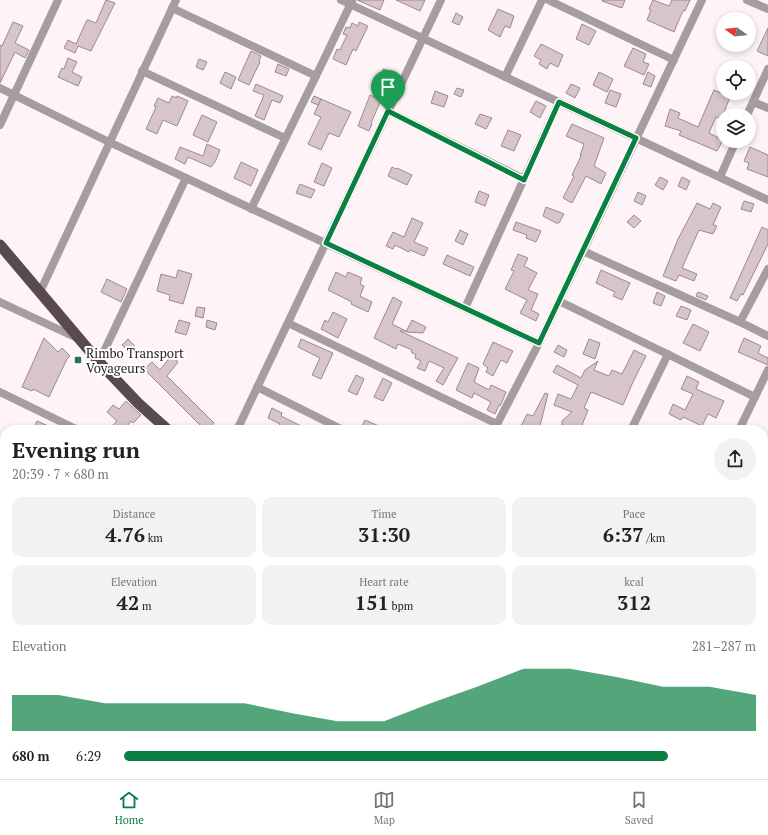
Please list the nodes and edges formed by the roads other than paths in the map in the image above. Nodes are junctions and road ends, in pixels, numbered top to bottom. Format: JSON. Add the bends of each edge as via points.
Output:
{"nodes":[{"id":1,"x":58,"y":0,"type":"edge"},
{"id":2,"x":342,"y":0,"type":"edge"},
{"id":3,"x":441,"y":0,"type":"edge"},
{"id":4,"x":542,"y":0,"type":"edge"},
{"id":5,"x":548,"y":0,"type":"edge"},
{"id":6,"x":702,"y":0,"type":"edge"},
{"id":7,"x":747,"y":0,"type":"edge"},
{"id":8,"x":351,"y":2,"type":"edge"},
{"id":9,"x":174,"y":4,"type":"edge"},
{"id":10,"x":768,"y":9,"type":"edge"},
{"id":11,"x":423,"y":38,"type":"junction"},
{"id":12,"x":674,"y":60,"type":"junction"},
{"id":13,"x":768,"y":69,"type":"edge"},
{"id":14,"x":142,"y":71,"type":"junction"},
{"id":15,"x":316,"y":76,"type":"junction"},
{"id":16,"x":505,"y":77,"type":"junction"},
{"id":17,"x":0,"y":88,"type":"edge"},
{"id":18,"x":14,"y":95,"type":"junction"},
{"id":19,"x":559,"y":102,"type":"junction"},
{"id":20,"x":753,"y":102,"type":"junction"},
{"id":21,"x":751,"y":108,"type":"edge"},
{"id":22,"x":768,"y":108,"type":"edge"},
{"id":23,"x":388,"y":111,"type":"junction"},
{"id":24,"x":0,"y":125,"type":"edge"},
{"id":25,"x":285,"y":138,"type":"junction"},
{"id":26,"x":636,"y":138,"type":"junction"},
{"id":27,"x":109,"y":142,"type":"junction"},
{"id":28,"x":733,"y":148,"type":"edge"},
{"id":29,"x":720,"y":177,"type":"junction"},
{"id":30,"x":186,"y":178,"type":"junction"},
{"id":31,"x":524,"y":180,"type":"junction"},
{"id":32,"x":768,"y":200,"type":"edge"},
{"id":33,"x":251,"y":208,"type":"junction"},
{"id":34,"x":326,"y":243,"type":"junction"},
{"id":35,"x":0,"y":245,"type":"edge"},
{"id":36,"x":583,"y":251,"type":"junction"},
{"id":37,"x":768,"y":269,"type":"edge"},
{"id":38,"x":40,"y":292,"type":"junction"},
{"id":39,"x":559,"y":301,"type":"junction"},
{"id":40,"x":0,"y":302,"type":"edge"},
{"id":41,"x":465,"y":308,"type":"junction"},
{"id":42,"x":740,"y":322,"type":"junction"},
{"id":43,"x":288,"y":323,"type":"junction"},
{"id":44,"x":768,"y":336,"type":"edge"},
{"id":45,"x":81,"y":340,"type":"junction"},
{"id":46,"x":539,"y":343,"type":"junction"},
{"id":47,"x":668,"y":354,"type":"junction"},
{"id":48,"x":99,"y":362,"type":"junction"},
{"id":49,"x":768,"y":370,"type":"edge"},
{"id":50,"x":257,"y":387,"type":"junction"},
{"id":51,"x":0,"y":392,"type":"edge"},
{"id":52,"x":755,"y":397,"type":"junction"},
{"id":53,"x":68,"y":425,"type":"edge"},
{"id":54,"x":163,"y":425,"type":"edge"},
{"id":55,"x":239,"y":425,"type":"edge"},
{"id":56,"x":333,"y":425,"type":"edge"},
{"id":57,"x":492,"y":425,"type":"edge"},
{"id":58,"x":497,"y":425,"type":"edge"},
{"id":59,"x":633,"y":425,"type":"edge"},
{"id":60,"x":741,"y":425,"type":"edge"}],
"edges":[{"from":1,"to":18,"type":"street"},
{"from":2,"to":8,"type":"street"},
{"from":3,"to":11,"type":"street"},
{"from":4,"to":16,"type":"street"},
{"from":5,"to":12,"type":"street"},
{"from":6,"to":12,"type":"street"},
{"from":7,"to":10,"type":"street"},
{"from":8,"to":11,"type":"street"},
{"from":8,"to":15,"type":"street"},
{"from":9,"to":14,"type":"street"},
{"from":9,"to":15,"type":"street"},
{"from":11,"to":16,"type":"street"},
{"from":11,"to":23,"type":"street"},
{"from":12,"to":26,"type":"street"},
{"from":13,"to":20,"type":"street"},
{"from":14,"to":25,"type":"street"},
{"from":14,"to":27,"type":"street"},
{"from":15,"to":25,"type":"street"},
{"from":16,"to":19,"type":"street"},
{"from":17,"to":18,"type":"street"},
{"from":18,"to":24,"type":"street"},
{"from":18,"to":27,"type":"street"},
{"from":19,"to":26,"type":"street"},
{"from":19,"to":31,"type":"street"},
{"from":20,"to":21,"type":"street"},
{"from":20,"to":22,"type":"street"},
{"from":23,"to":31,"type":"street"},
{"from":23,"to":34,"type":"street"},
{"from":25,"to":33,"type":"street"},
{"from":26,"to":29,"type":"street"},
{"from":26,"to":36,"type":"street"},
{"from":27,"to":30,"type":"street"},
{"from":27,"to":38,"type":"street"},
{"from":28,"to":29,"type":"street"},
{"from":29,"to":32,"type":"street"},
{"from":30,"to":33,"type":"street"},
{"from":30,"to":48,"type":"street"},
{"from":31,"to":41,"type":"street"},
{"from":33,"to":34,"type":"street"},
{"from":34,"to":41,"type":"street"},
{"from":34,"to":43,"type":"street"},
{"from":35,"to":38,"type":"highway"},
{"from":36,"to":39,"type":"street"},
{"from":36,"to":42,"type":"street"},
{"from":37,"to":42,"type":"street"},
{"from":38,"to":45,"type":"highway"},
{"from":39,"to":46,"type":"street"},
{"from":39,"to":47,"type":"street"},
{"from":40,"to":45,"type":"street"},
{"from":41,"to":46,"type":"street"},
{"from":42,"to":44,"type":"street"},
{"from":43,"to":50,"type":"street"},
{"from":43,"to":57,"type":"street"},
{"from":45,"to":48,"type":"highway"},
{"from":46,"to":58,"type":"street"},
{"from":47,"to":52,"type":"street"},
{"from":47,"to":59,"type":"street"},
{"from":48,"to":54,"type":"highway"},
{"from":49,"to":52,"type":"street"},
{"from":50,"to":55,"type":"street"},
{"from":50,"to":56,"type":"street"},
{"from":51,"to":53,"type":"street"},
{"from":52,"to":60,"type":"street"}]}
